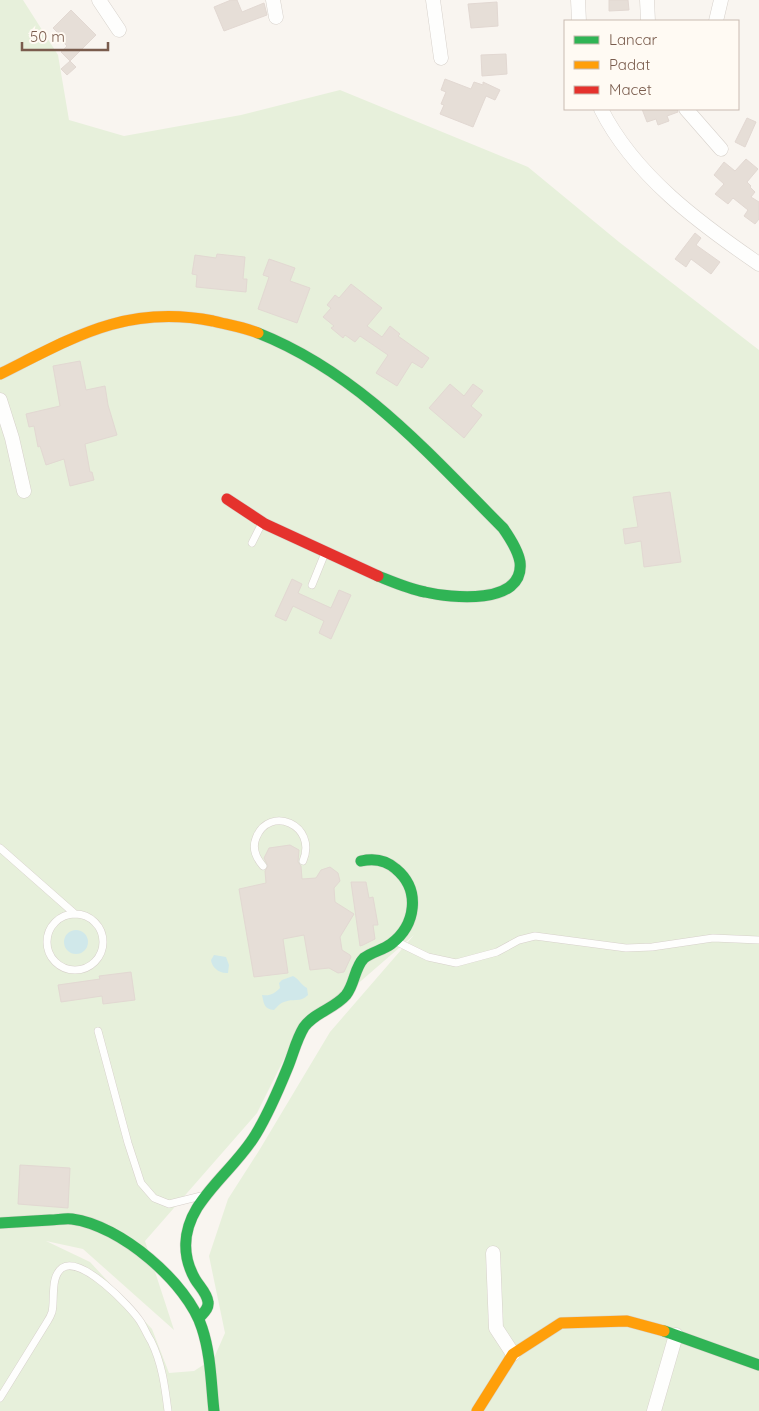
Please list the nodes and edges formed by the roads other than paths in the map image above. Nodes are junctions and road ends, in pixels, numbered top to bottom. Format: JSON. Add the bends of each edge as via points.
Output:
{"nodes":[{"id":1,"x":99,"y":0,"type":"edge"},
{"id":2,"x":273,"y":0,"type":"edge"},
{"id":3,"x":433,"y":0,"type":"edge"},
{"id":4,"x":578,"y":0,"type":"edge"},
{"id":5,"x":647,"y":0,"type":"edge"},
{"id":6,"x":721,"y":0,"type":"edge"},
{"id":7,"x":276,"y":17,"type":"dead end"},
{"id":8,"x":579,"y":20,"type":"edge"},
{"id":9,"x":648,"y":20,"type":"edge"},
{"id":10,"x":716,"y":20,"type":"edge"},
{"id":11,"x":120,"y":30,"type":"dead end"},
{"id":12,"x":441,"y":58,"type":"dead end"},
{"id":13,"x":602,"y":110,"type":"edge"},
{"id":14,"x":687,"y":110,"type":"edge"},
{"id":15,"x":721,"y":149,"type":"dead end"},
{"id":16,"x":759,"y":264,"type":"edge"},
{"id":17,"x":0,"y":374,"type":"edge"},
{"id":18,"x":0,"y":400,"type":"edge"},
{"id":19,"x":24,"y":491,"type":"dead end"},
{"id":20,"x":227,"y":499,"type":"dead end"},
{"id":21,"x":262,"y":523,"type":"junction"},
{"id":22,"x":252,"y":543,"type":"dead end"},
{"id":23,"x":325,"y":552,"type":"junction"},
{"id":24,"x":312,"y":585,"type":"dead end"},
{"id":25,"x":0,"y":848,"type":"edge"},
{"id":26,"x":303,"y":861,"type":"dead end"},
{"id":27,"x":361,"y":861,"type":"dead end"},
{"id":28,"x":263,"y":866,"type":"dead end"},
{"id":29,"x":75,"y":914,"type":"junction"},
{"id":30,"x":759,"y":940,"type":"edge"},
{"id":31,"x":395,"y":941,"type":"junction"},
{"id":32,"x":98,"y":1031,"type":"dead end"},
{"id":33,"x":206,"y":1194,"type":"junction"},
{"id":34,"x":0,"y":1222,"type":"edge"},
{"id":35,"x":493,"y":1253,"type":"dead end"},
{"id":36,"x":199,"y":1318,"type":"junction"},
{"id":37,"x":676,"y":1335,"type":"junction"},
{"id":38,"x":514,"y":1354,"type":"junction"},
{"id":39,"x":759,"y":1365,"type":"edge"},
{"id":40,"x":0,"y":1398,"type":"edge"},
{"id":41,"x":168,"y":1411,"type":"edge"},
{"id":42,"x":214,"y":1411,"type":"edge"},
{"id":43,"x":477,"y":1411,"type":"edge"},
{"id":44,"x":654,"y":1411,"type":"edge"}],
"edges":[{"from":1,"to":11,"type":"street"},
{"from":2,"to":7,"type":"street"},
{"from":3,"to":12,"type":"street"},
{"from":4,"to":8,"type":"street"},
{"from":5,"to":9,"type":"street"},
{"from":6,"to":10,"type":"street"},
{"from":13,"to":16,"type":"street","via":[[622,143],[663,188],[729,244]]},
{"from":14,"to":15,"type":"street"},
{"from":17,"to":23,"type":"street","via":[[79,335],[127,319],[170,316],[208,319],[269,336],[332,371],[385,412],[503,528],[518,551],[520,572],[510,589],[501,594],[454,596],[411,588]]},
{"from":18,"to":19,"type":"street"},
{"from":20,"to":21,"type":"street"},
{"from":21,"to":22,"type":"lane"},
{"from":21,"to":23,"type":"street"},
{"from":23,"to":24,"type":"lane"},
{"from":25,"to":29,"type":"lane"},
{"from":26,"to":28,"type":"lane","via":[[307,851],[303,834],[293,824],[274,821],[259,830],[254,843],[256,858]]},
{"from":27,"to":31,"type":"street","via":[[386,862],[399,870],[413,895],[413,912]]},
{"from":29,"to":29,"type":"lane","via":[[92,920],[98,926],[103,942],[102,951],[92,965],[74,970],[65,968],[51,956],[48,937],[57,921]]},
{"from":30,"to":31,"type":"lane","via":[[713,938],[626,948],[535,936],[496,952],[456,963],[428,957]]},
{"from":31,"to":33,"type":"street","via":[[362,961],[345,997],[309,1020],[255,1136]]},
{"from":32,"to":33,"type":"lane","via":[[141,1184],[154,1198],[169,1204]]},
{"from":33,"to":36,"type":"street","via":[[185,1232],[186,1260],[208,1304]]},
{"from":34,"to":36,"type":"street","via":[[74,1219],[111,1233],[168,1274]]},
{"from":35,"to":38,"type":"street","via":[[496,1328]]},
{"from":36,"to":42,"type":"street"},
{"from":37,"to":38,"type":"street","via":[[627,1321],[561,1323]]},
{"from":37,"to":39,"type":"street"},
{"from":37,"to":44,"type":"street"},
{"from":38,"to":43,"type":"street"},
{"from":40,"to":41,"type":"lane","via":[[52,1312],[57,1275],[62,1268],[69,1266],[93,1275],[140,1321],[160,1363]]}]}
